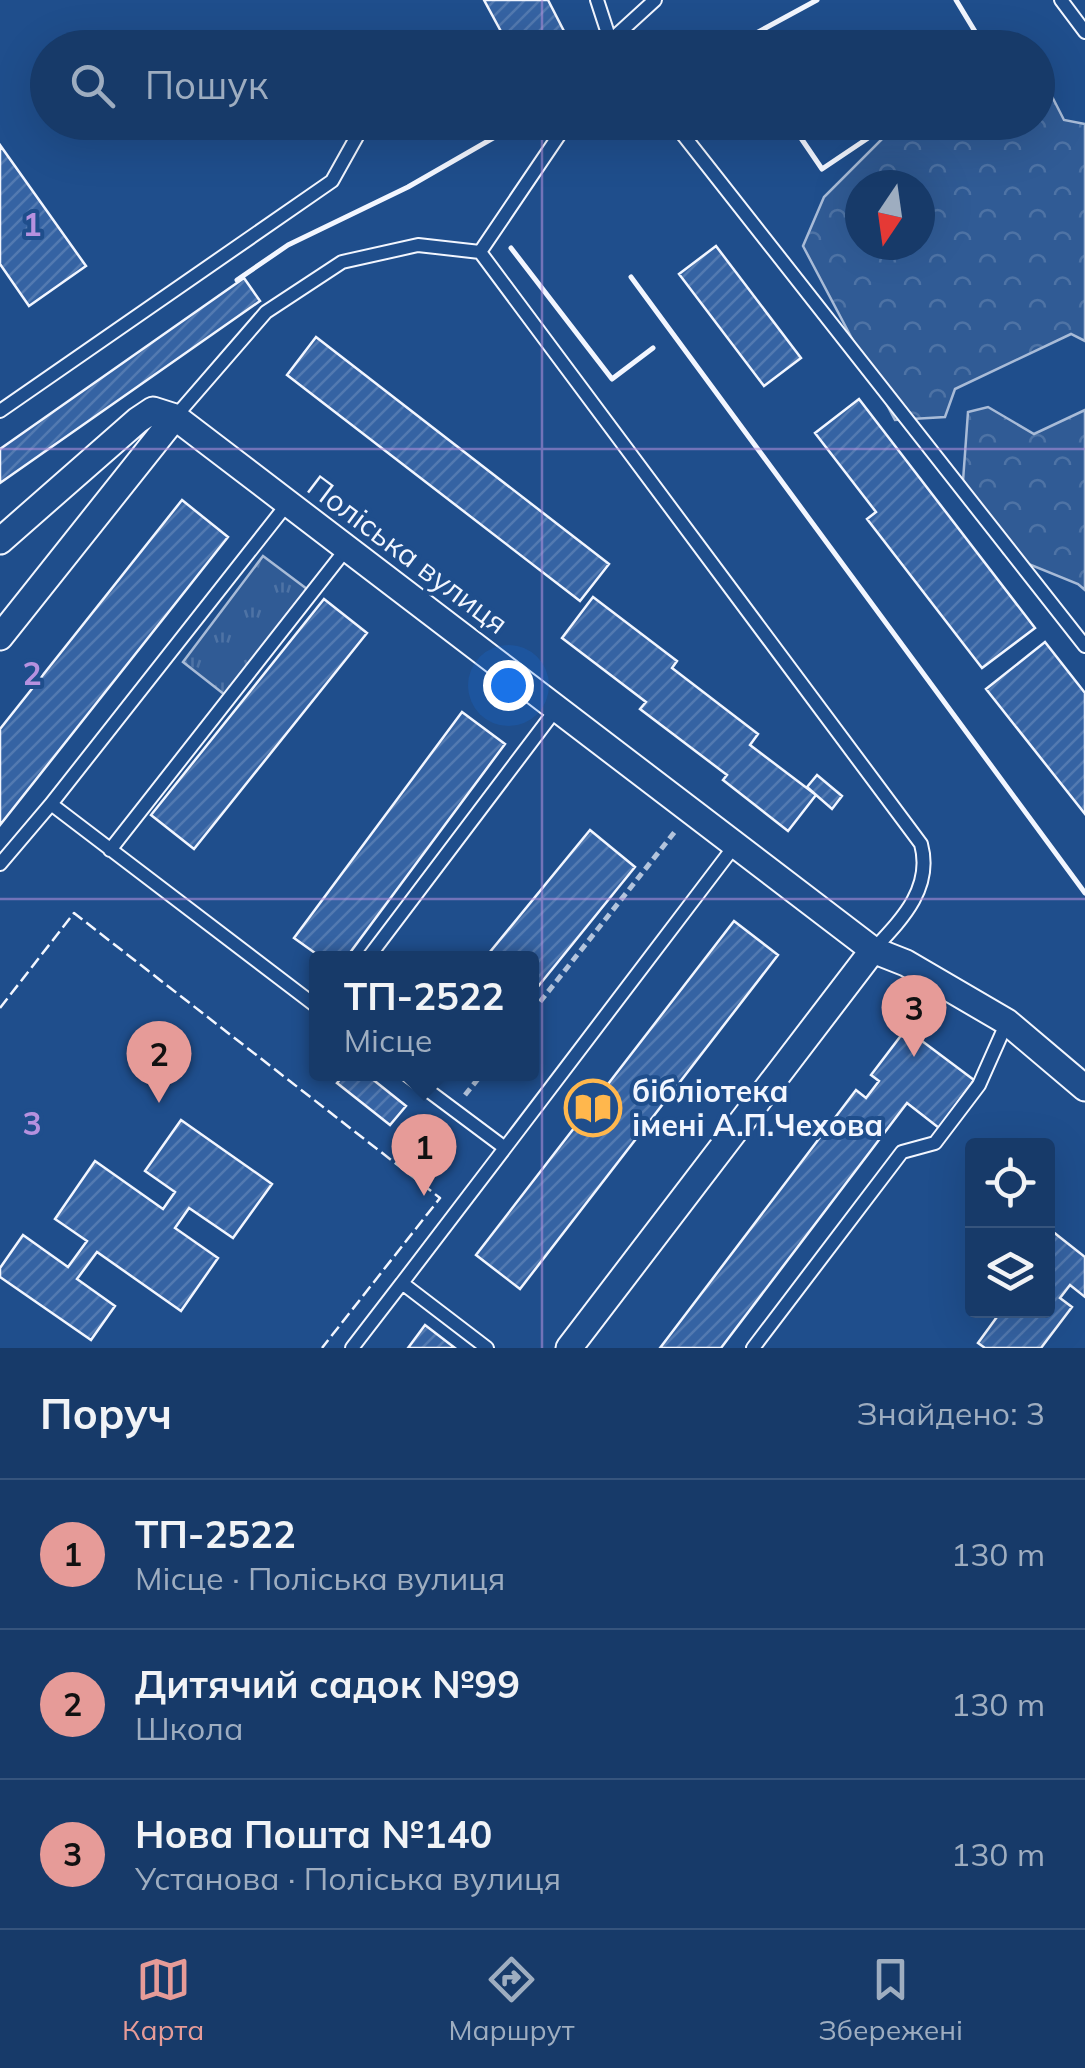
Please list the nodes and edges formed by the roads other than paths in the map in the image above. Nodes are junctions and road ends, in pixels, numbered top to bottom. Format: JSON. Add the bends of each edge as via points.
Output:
{"nodes":[{"id":1,"x":597,"y":0,"type":"edge"},
{"id":2,"x":655,"y":0,"type":"edge"},
{"id":3,"x":1061,"y":0,"type":"edge"},
{"id":4,"x":605,"y":30,"type":"edge"},
{"id":5,"x":626,"y":30,"type":"edge"},
{"id":6,"x":1085,"y":32,"type":"edge"},
{"id":7,"x":355,"y":140,"type":"edge"},
{"id":8,"x":556,"y":140,"type":"edge"},
{"id":9,"x":687,"y":140,"type":"edge"},
{"id":10,"x":480,"y":252,"type":"junction"},
{"id":11,"x":0,"y":411,"type":"edge"},
{"id":12,"x":175,"y":417,"type":"junction"},
{"id":13,"x":288,"y":503,"type":"junction"},
{"id":14,"x":0,"y":541,"type":"edge"},
{"id":15,"x":347,"y":548,"type":"junction"},
{"id":16,"x":0,"y":637,"type":"edge"},
{"id":17,"x":1085,"y":646,"type":"edge"},
{"id":18,"x":556,"y":708,"type":"junction"},
{"id":19,"x":50,"y":804,"type":"junction"},
{"id":20,"x":736,"y":844,"type":"junction"},
{"id":21,"x":110,"y":850,"type":"junction"},
{"id":22,"x":0,"y":864,"type":"edge"},
{"id":23,"x":873,"y":950,"type":"junction"},
{"id":24,"x":373,"y":951,"type":"edge"},
{"id":25,"x":309,"y":1001,"type":"edge"},
{"id":26,"x":1007,"y":1022,"type":"junction"},
{"id":27,"x":416,"y":1081,"type":"edge"},
{"id":28,"x":1085,"y":1088,"type":"edge"},
{"id":29,"x":505,"y":1148,"type":"junction"},
{"id":30,"x":402,"y":1283,"type":"junction"},
{"id":31,"x":352,"y":1348,"type":"edge"},
{"id":32,"x":487,"y":1348,"type":"edge"},
{"id":33,"x":569,"y":1348,"type":"edge"},
{"id":34,"x":754,"y":1348,"type":"edge"}],
"edges":[{"from":1,"to":4,"type":"lane"},
{"from":2,"to":5,"type":"lane"},
{"from":3,"to":6,"type":"lane"},
{"from":7,"to":11,"type":"lane","via":[[332,180]]},
{"from":8,"to":10,"type":"lane"},
{"from":9,"to":17,"type":"lane"},
{"from":10,"to":12,"type":"lane","via":[[418,245],[342,262],[266,312]]},
{"from":10,"to":23,"type":"lane","via":[[921,844],[922,890]]},
{"from":12,"to":13,"type":"street","name":"Поліська вулиця"},
{"from":12,"to":14,"type":"street","via":[[153,410],[138,420]]},
{"from":12,"to":16,"type":"street"},
{"from":13,"to":15,"type":"street","name":"Поліська вулиця"},
{"from":13,"to":19,"type":"lane"},
{"from":15,"to":18,"type":"street","name":"Поліська вулиця"},
{"from":15,"to":21,"type":"lane"},
{"from":18,"to":20,"type":"street","name":"Поліська вулиця"},
{"from":18,"to":24,"type":"lane"},
{"from":19,"to":21,"type":"lane"},
{"from":19,"to":22,"type":"lane"},
{"from":20,"to":23,"type":"street","name":"Поліська вулиця"},
{"from":20,"to":29,"type":"lane"},
{"from":21,"to":25,"type":"lane"},
{"from":23,"to":26,"type":"street","name":"Поліська вулиця"},
{"from":23,"to":33,"type":"street"},
{"from":26,"to":28,"type":"street","name":"Поліська вулиця"},
{"from":26,"to":34,"type":"lane","via":[[979,1085],[936,1143],[902,1152]]},
{"from":27,"to":29,"type":"lane"},
{"from":29,"to":30,"type":"lane"},
{"from":30,"to":31,"type":"lane"},
{"from":30,"to":32,"type":"lane"}]}
